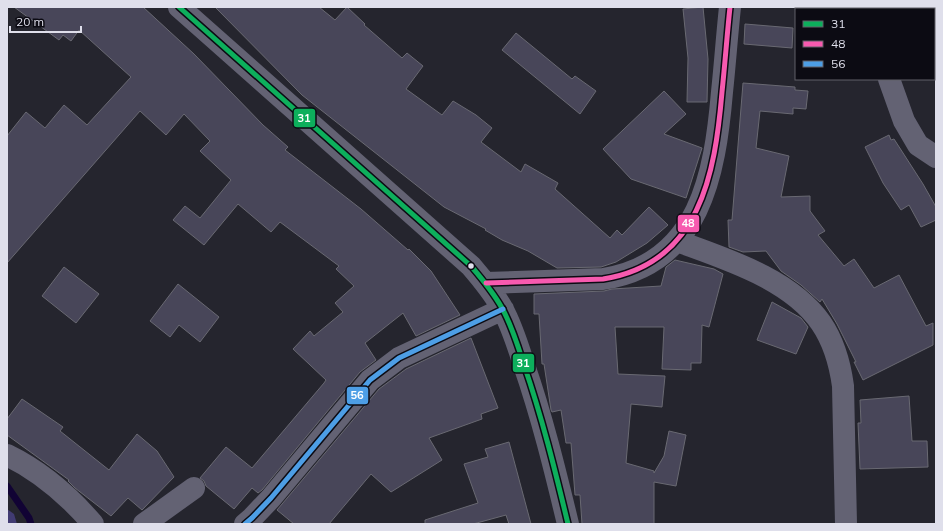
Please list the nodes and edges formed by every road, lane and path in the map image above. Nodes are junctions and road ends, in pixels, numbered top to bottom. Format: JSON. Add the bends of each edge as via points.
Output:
{"nodes":[{"id":1,"x":179,"y":7,"type":"edge"},
{"id":2,"x":730,"y":7,"type":"edge"},
{"id":3,"x":889,"y":80,"type":"edge"},
{"id":4,"x":936,"y":157,"type":"edge"},
{"id":5,"x":678,"y":241,"type":"junction"},
{"id":6,"x":486,"y":283,"type":"junction"},
{"id":7,"x":503,"y":309,"type":"junction"},
{"id":8,"x":7,"y":455,"type":"edge"},
{"id":9,"x":194,"y":488,"type":"dead end"},
{"id":10,"x":93,"y":524,"type":"edge"},
{"id":11,"x":144,"y":524,"type":"edge"},
{"id":12,"x":245,"y":524,"type":"edge"},
{"id":13,"x":568,"y":524,"type":"edge"},
{"id":14,"x":846,"y":524,"type":"edge"}],
"edges":[{"from":1,"to":6,"type":"street","via":[[471,266]]},
{"from":2,"to":5,"type":"street","via":[[718,134],[711,169],[701,202]]},
{"from":3,"to":4,"type":"street","via":[[904,121],[918,145]]},
{"from":5,"to":6,"type":"street","via":[[650,262],[618,277]]},
{"from":5,"to":14,"type":"street","via":[[751,270],[784,288],[804,303],[822,324],[838,359],[843,386]]},
{"from":6,"to":7,"type":"street"},
{"from":7,"to":12,"type":"street","via":[[399,358],[370,380],[271,498]]},
{"from":7,"to":13,"type":"street","via":[[538,404]]},
{"from":8,"to":10,"type":"street","via":[[52,484]]},
{"from":9,"to":11,"type":"street"}]}
